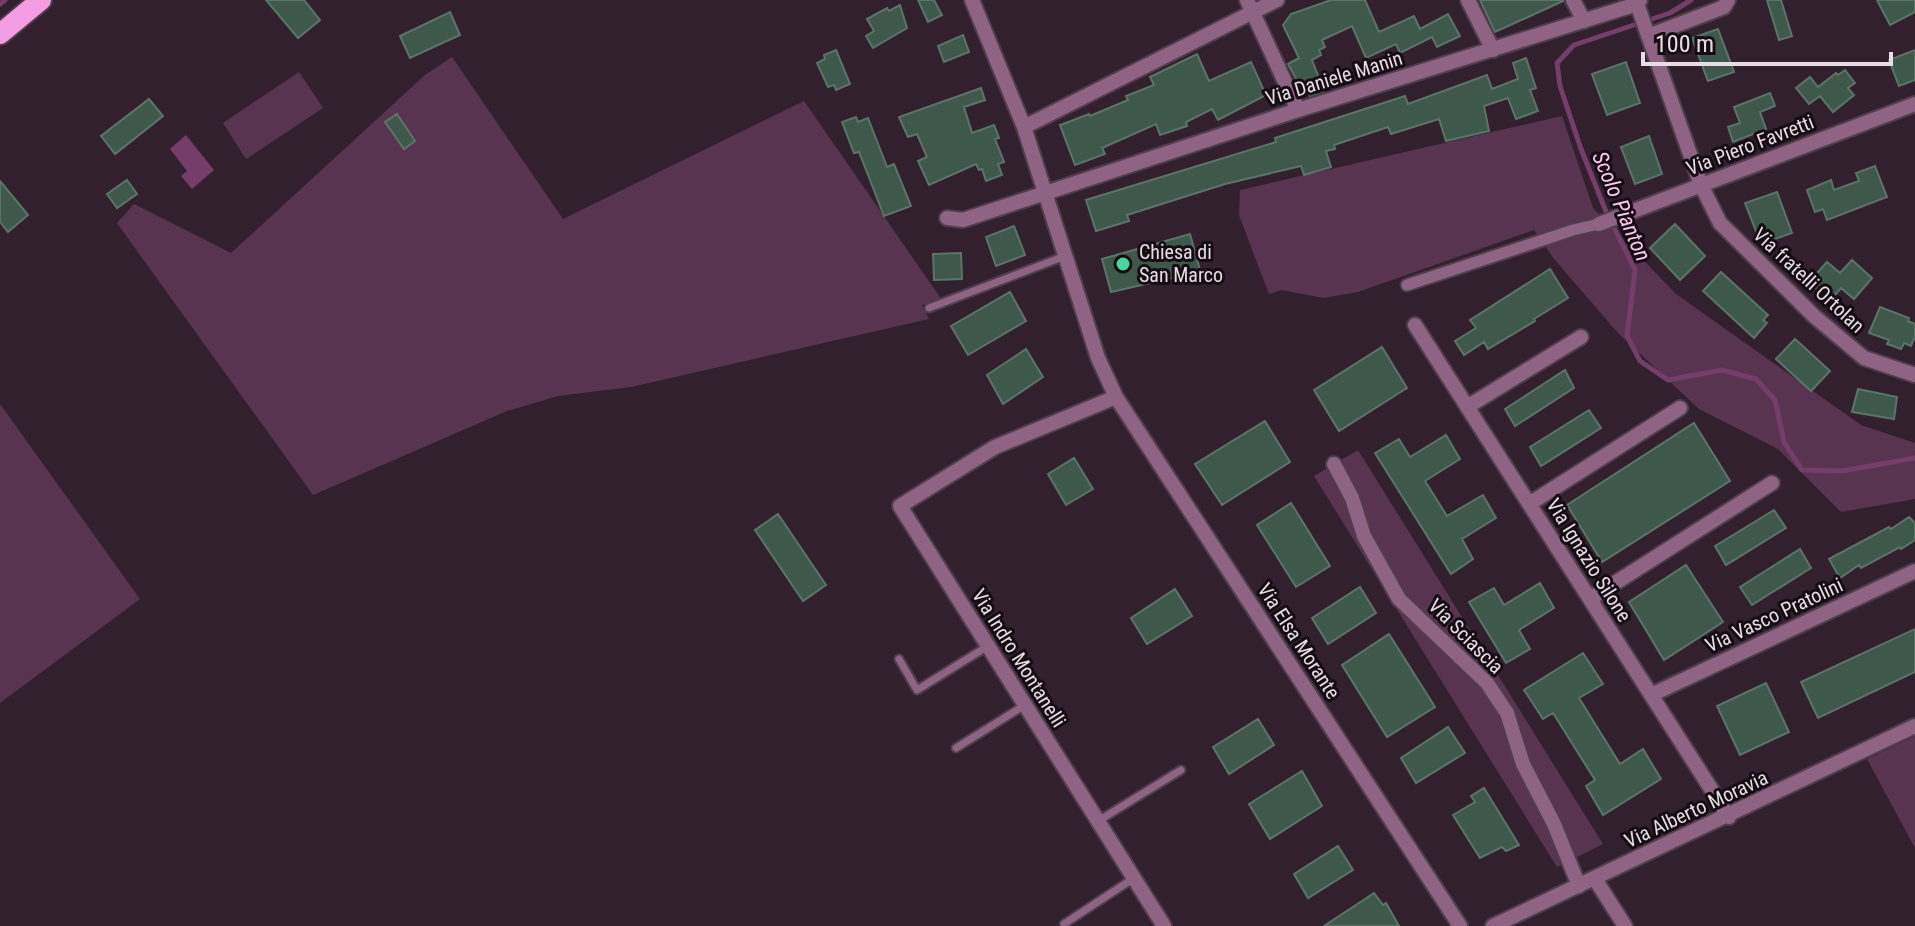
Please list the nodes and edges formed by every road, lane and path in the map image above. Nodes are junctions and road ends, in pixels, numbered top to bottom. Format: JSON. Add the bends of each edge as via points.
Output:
{"nodes":[{"id":1,"x":41,"y":0,"type":"edge"},
{"id":2,"x":972,"y":0,"type":"edge"},
{"id":3,"x":1277,"y":0,"type":"edge"},
{"id":4,"x":1468,"y":0,"type":"edge"},
{"id":5,"x":1573,"y":0,"type":"edge"},
{"id":6,"x":1728,"y":0,"type":"edge"},
{"id":7,"x":1638,"y":5,"type":"edge"},
{"id":8,"x":1250,"y":6,"type":"edge"},
{"id":9,"x":1584,"y":21,"type":"junction"},
{"id":10,"x":1646,"y":32,"type":"junction"},
{"id":11,"x":0,"y":34,"type":"edge"},
{"id":12,"x":1493,"y":50,"type":"junction"},
{"id":13,"x":1915,"y":104,"type":"edge"},
{"id":14,"x":1298,"y":110,"type":"junction"},
{"id":15,"x":1024,"y":127,"type":"junction"},
{"id":16,"x":1701,"y":185,"type":"junction"},
{"id":17,"x":1045,"y":193,"type":"junction"},
{"id":18,"x":947,"y":218,"type":"dead end"},
{"id":19,"x":1599,"y":224,"type":"joint"},
{"id":20,"x":1065,"y":256,"type":"junction"},
{"id":21,"x":1407,"y":285,"type":"dead end"},
{"id":22,"x":929,"y":308,"type":"dead end"},
{"id":23,"x":1415,"y":325,"type":"dead end"},
{"id":24,"x":1581,"y":337,"type":"dead end"},
{"id":25,"x":1915,"y":375,"type":"edge"},
{"id":26,"x":1116,"y":397,"type":"junction"},
{"id":27,"x":1467,"y":407,"type":"junction"},
{"id":28,"x":1680,"y":408,"type":"dead end"},
{"id":29,"x":1334,"y":464,"type":"dead end"},
{"id":30,"x":1772,"y":483,"type":"dead end"},
{"id":31,"x":1529,"y":504,"type":"junction"},
{"id":32,"x":1915,"y":571,"type":"edge"},
{"id":33,"x":1590,"y":599,"type":"junction"},
{"id":34,"x":988,"y":646,"type":"junction"},
{"id":35,"x":899,"y":659,"type":"dead end"},
{"id":36,"x":1651,"y":695,"type":"junction"},
{"id":37,"x":1025,"y":705,"type":"junction"},
{"id":38,"x":1915,"y":726,"type":"edge"},
{"id":39,"x":956,"y":748,"type":"dead end"},
{"id":40,"x":1181,"y":770,"type":"dead end"},
{"id":41,"x":1729,"y":817,"type":"junction"},
{"id":42,"x":1098,"y":821,"type":"junction"},
{"id":43,"x":1134,"y":878,"type":"junction"},
{"id":44,"x":1595,"y":879,"type":"junction"},
{"id":45,"x":1579,"y":886,"type":"junction"},
{"id":46,"x":1064,"y":924,"type":"dead end"},
{"id":47,"x":1164,"y":926,"type":"edge"},
{"id":48,"x":1460,"y":926,"type":"edge"},
{"id":49,"x":1493,"y":926,"type":"edge"},
{"id":50,"x":1625,"y":926,"type":"edge"}],
"edges":[{"from":1,"to":11,"type":"main road"},
{"from":2,"to":15,"type":"street","name":"Via Elsa Morante"},
{"from":3,"to":8,"type":"street"},
{"from":4,"to":12,"type":"street"},
{"from":5,"to":9,"type":"street"},
{"from":6,"to":10,"type":"street","via":[[1724,7]]},
{"from":7,"to":9,"type":"street","name":"Via Daniele Manin"},
{"from":7,"to":10,"type":"street","name":"Via fratelli Ortolan"},
{"from":8,"to":14,"type":"street"},
{"from":8,"to":15,"type":"street"},
{"from":9,"to":12,"type":"street","name":"Via Daniele Manin"},
{"from":10,"to":16,"type":"street","name":"Via fratelli Ortolan"},
{"from":12,"to":14,"type":"street","name":"Via Daniele Manin"},
{"from":13,"to":16,"type":"street","name":"Via Piero Favretti"},
{"from":14,"to":17,"type":"street","name":"Via Daniele Manin"},
{"from":15,"to":17,"type":"street","name":"Via Elsa Morante"},
{"from":16,"to":19,"type":"street","name":"Via Piero Favretti"},
{"from":16,"to":25,"type":"street","name":"Via fratelli Ortolan","via":[[1720,223],[1814,316],[1864,358]]},
{"from":17,"to":18,"type":"street","name":"Via Daniele Manin","via":[[963,220]]},
{"from":17,"to":20,"type":"street","name":"Via Elsa Morante"},
{"from":19,"to":21,"type":"street"},
{"from":20,"to":22,"type":"lane"},
{"from":20,"to":26,"type":"street","name":"Via Elsa Morante"},
{"from":23,"to":27,"type":"street","name":"Via Ignazio Silone"},
{"from":24,"to":27,"type":"street"},
{"from":26,"to":34,"type":"street","name":"Via Indro Montanelli","via":[[995,447],[900,506]]},
{"from":26,"to":48,"type":"street","name":"Via Elsa Morante"},
{"from":27,"to":31,"type":"street","name":"Via Ignazio Silone"},
{"from":28,"to":31,"type":"street"},
{"from":29,"to":45,"type":"street","name":"Via Sciascia","via":[[1364,536],[1399,599],[1487,683],[1507,713],[1523,764]]},
{"from":30,"to":33,"type":"street"},
{"from":31,"to":33,"type":"street","name":"Via Ignazio Silone"},
{"from":32,"to":36,"type":"street","name":"Via Vasco Pratolini"},
{"from":33,"to":36,"type":"street","name":"Via Ignazio Silone"},
{"from":34,"to":35,"type":"lane","via":[[917,690]]},
{"from":34,"to":37,"type":"street","name":"Via Indro Montanelli"},
{"from":36,"to":41,"type":"street","name":"Via Ignazio Silone"},
{"from":37,"to":39,"type":"lane"},
{"from":37,"to":42,"type":"street","name":"Via Indro Montanelli"},
{"from":38,"to":41,"type":"street","name":"Via Alberto Moravia"},
{"from":40,"to":42,"type":"lane"},
{"from":41,"to":44,"type":"street","name":"Via Alberto Moravia"},
{"from":42,"to":43,"type":"street","name":"Via Indro Montanelli"},
{"from":43,"to":46,"type":"lane"},
{"from":43,"to":47,"type":"street","name":"Via Indro Montanelli"},
{"from":44,"to":45,"type":"street","name":"Via Alberto Moravia"},
{"from":44,"to":50,"type":"street"},
{"from":45,"to":49,"type":"street","name":"Via Alberto Moravia"}]}
